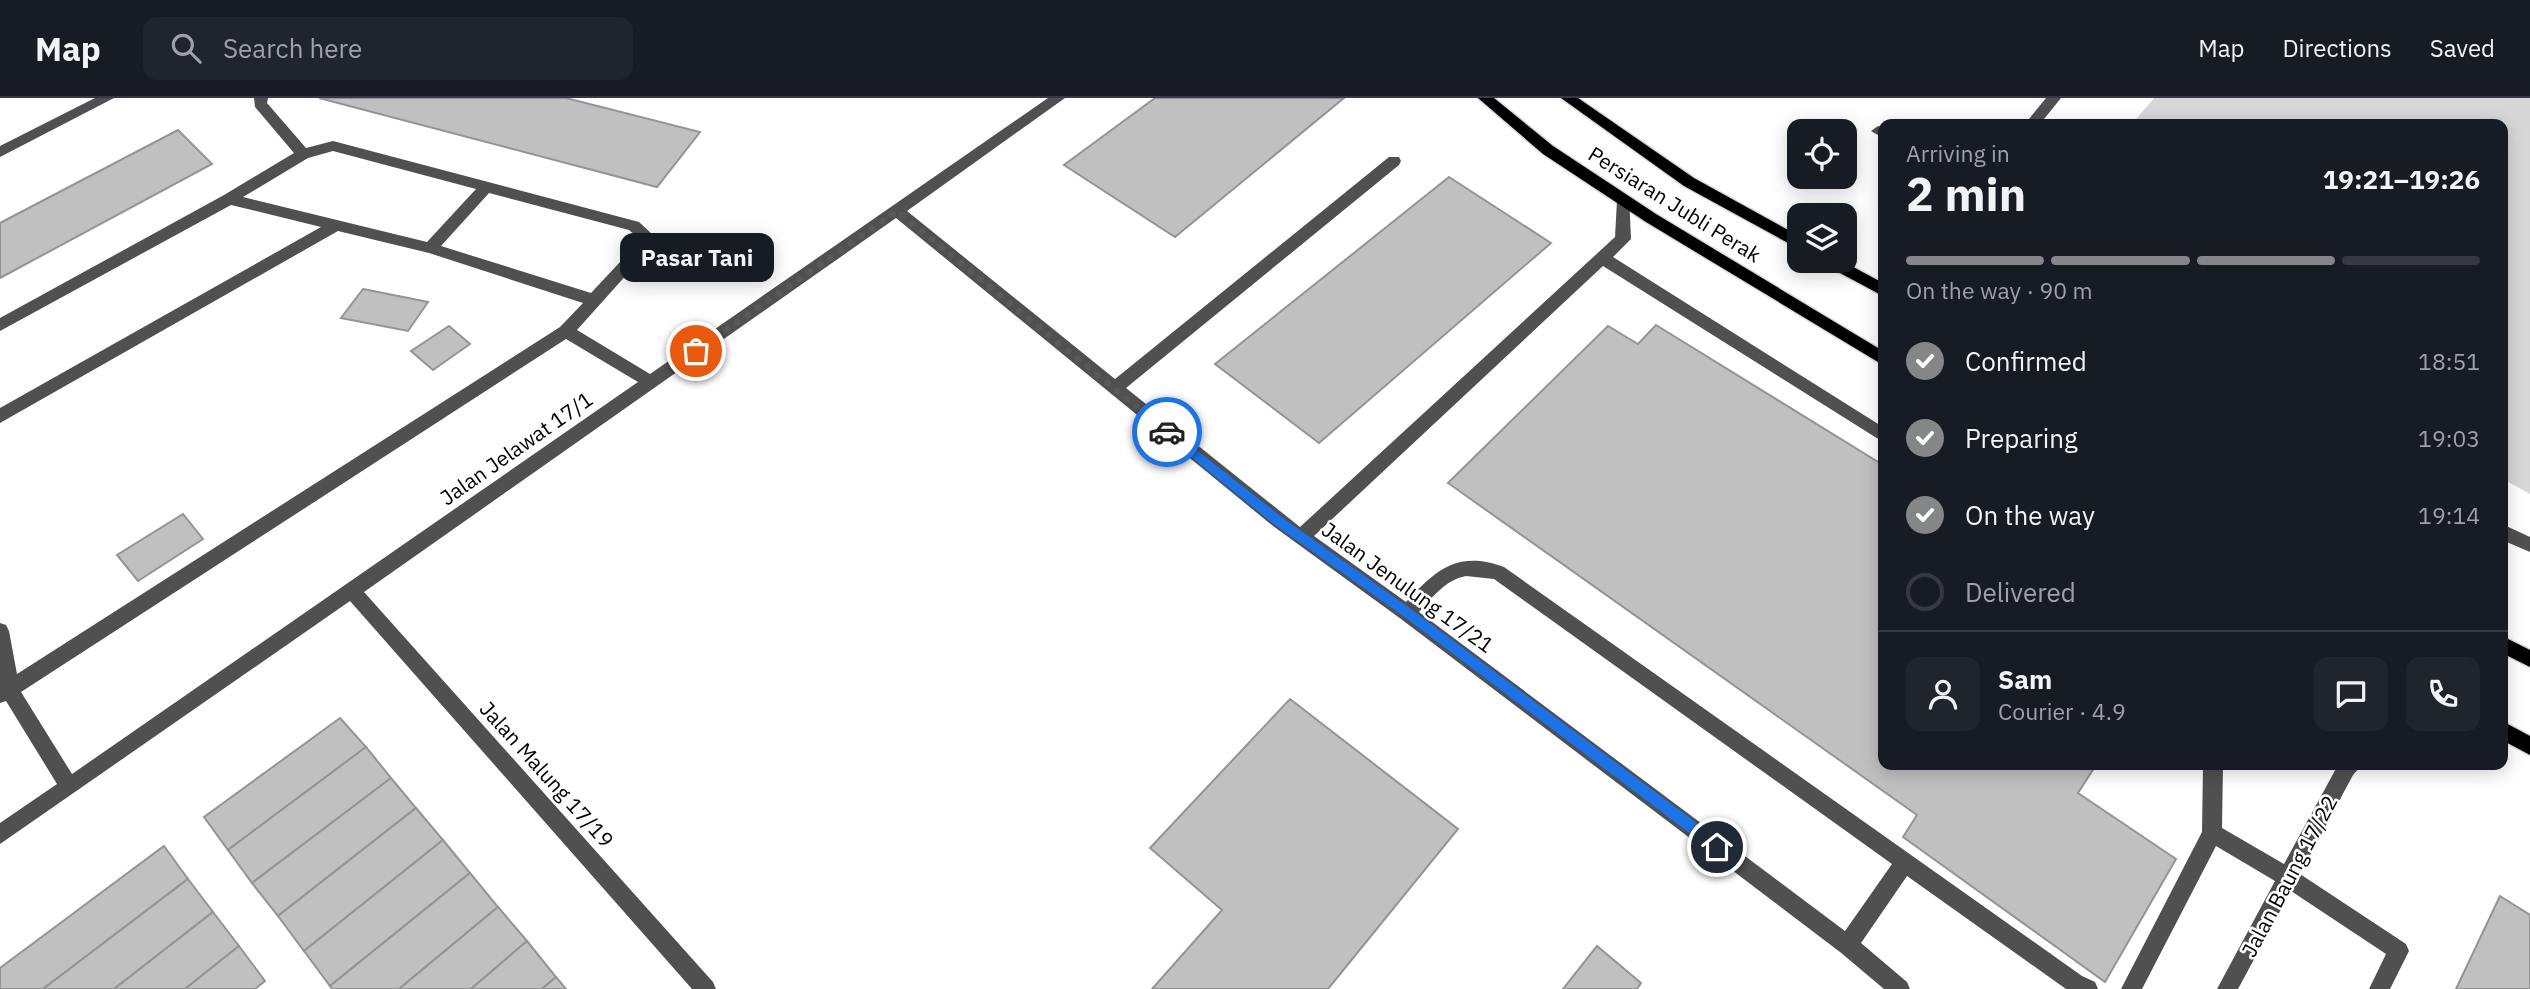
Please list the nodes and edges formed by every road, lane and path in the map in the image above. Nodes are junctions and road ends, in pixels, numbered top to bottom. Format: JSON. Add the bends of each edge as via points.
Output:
{"nodes":[{"id":1,"x":107,"y":98,"type":"edge"},
{"id":2,"x":261,"y":98,"type":"edge"},
{"id":3,"x":1058,"y":98,"type":"edge"},
{"id":4,"x":1485,"y":98,"type":"edge"},
{"id":5,"x":1568,"y":98,"type":"edge"},
{"id":6,"x":2054,"y":98,"type":"edge"},
{"id":7,"x":1035,"y":104,"type":"edge"},
{"id":8,"x":2036,"y":119,"type":"edge"},
{"id":9,"x":0,"y":152,"type":"edge"},
{"id":10,"x":303,"y":154,"type":"junction"},
{"id":11,"x":1394,"y":161,"type":"dead end"},
{"id":12,"x":487,"y":186,"type":"junction"},
{"id":13,"x":229,"y":199,"type":"junction"},
{"id":14,"x":1624,"y":200,"type":"junction"},
{"id":15,"x":897,"y":211,"type":"junction"},
{"id":16,"x":337,"y":225,"type":"junction"},
{"id":17,"x":1787,"y":236,"type":"edge"},
{"id":18,"x":429,"y":248,"type":"junction"},
{"id":19,"x":1602,"y":258,"type":"junction"},
{"id":20,"x":1852,"y":273,"type":"edge"},
{"id":21,"x":1878,"y":287,"type":"edge"},
{"id":22,"x":596,"y":301,"type":"junction"},
{"id":23,"x":0,"y":325,"type":"edge"},
{"id":24,"x":566,"y":331,"type":"junction"},
{"id":25,"x":1878,"y":356,"type":"edge"},
{"id":26,"x":651,"y":382,"type":"junction"},
{"id":27,"x":1115,"y":388,"type":"junction"},
{"id":28,"x":0,"y":416,"type":"edge"},
{"id":29,"x":1878,"y":432,"type":"edge"},
{"id":30,"x":2508,"y":534,"type":"edge"},
{"id":31,"x":1301,"y":537,"type":"junction"},
{"id":32,"x":2530,"y":545,"type":"edge"},
{"id":33,"x":352,"y":591,"type":"junction"},
{"id":34,"x":1407,"y":613,"type":"junction"},
{"id":35,"x":0,"y":631,"type":"edge"},
{"id":36,"x":2508,"y":647,"type":"edge"},
{"id":37,"x":2530,"y":659,"type":"edge"},
{"id":38,"x":5,"y":693,"type":"edge"},
{"id":39,"x":2508,"y":733,"type":"edge"},
{"id":40,"x":2530,"y":746,"type":"edge"},
{"id":41,"x":2213,"y":770,"type":"edge"},
{"id":42,"x":2346,"y":770,"type":"edge"},
{"id":43,"x":69,"y":787,"type":"junction"},
{"id":44,"x":2212,"y":833,"type":"junction"},
{"id":45,"x":0,"y":835,"type":"edge"},
{"id":46,"x":1905,"y":862,"type":"junction"},
{"id":47,"x":2289,"y":878,"type":"junction"},
{"id":48,"x":1847,"y":945,"type":"junction"},
{"id":49,"x":706,"y":989,"type":"edge"},
{"id":50,"x":1900,"y":989,"type":"edge"},
{"id":51,"x":2088,"y":989,"type":"edge"},
{"id":52,"x":2131,"y":989,"type":"edge"},
{"id":53,"x":2227,"y":989,"type":"edge"},
{"id":54,"x":2379,"y":989,"type":"edge"}],
"edges":[{"from":1,"to":9,"type":"street"},
{"from":2,"to":10,"type":"street","via":[[260,104]]},
{"from":3,"to":7,"type":"street","name":"Jalan Jelawat 17/1"},
{"from":4,"to":14,"type":"main road","name":"Persiaran Jubli Perak","via":[[1549,150]]},
{"from":5,"to":17,"type":"main road","name":"Persiaran Jubli Perak","via":[[1689,182]]},
{"from":6,"to":8,"type":"street"},
{"from":7,"to":15,"type":"street","name":"Jalan Jelawat 17/1"},
{"from":10,"to":12,"type":"street","via":[[333,146]]},
{"from":10,"to":13,"type":"street"},
{"from":11,"to":27,"type":"street"},
{"from":12,"to":18,"type":"street"},
{"from":12,"to":22,"type":"street","via":[[634,226],[644,234],[641,249]]},
{"from":13,"to":16,"type":"street"},
{"from":13,"to":23,"type":"street"},
{"from":14,"to":19,"type":"street","via":[[1623,239]]},
{"from":14,"to":25,"type":"main road","name":"Persiaran Jubli Perak"},
{"from":15,"to":26,"type":"street","name":"Jalan Jelawat 17/1"},
{"from":15,"to":27,"type":"street","name":"Jalan Jenulung 17/21"},
{"from":16,"to":18,"type":"street"},
{"from":16,"to":28,"type":"street"},
{"from":18,"to":22,"type":"street"},
{"from":19,"to":29,"type":"street"},
{"from":19,"to":31,"type":"street"},
{"from":20,"to":21,"type":"main road"},
{"from":22,"to":24,"type":"street"},
{"from":24,"to":26,"type":"street"},
{"from":24,"to":38,"type":"street"},
{"from":26,"to":33,"type":"street","name":"Jalan Jelawat 17/1"},
{"from":27,"to":31,"type":"street","name":"Jalan Jenulung 17/21"},
{"from":30,"to":32,"type":"street"},
{"from":31,"to":34,"type":"street","name":"Jalan Jenulung 17/21"},
{"from":33,"to":43,"type":"street","name":"Jalan Jelawat 17/1"},
{"from":33,"to":49,"type":"street","name":"Jalan Malung 17/19"},
{"from":34,"to":46,"type":"street","via":[[1450,569],[1498,572]]},
{"from":34,"to":48,"type":"street","name":"Jalan Jenulung 17/21"},
{"from":35,"to":38,"type":"street"},
{"from":36,"to":37,"type":"main road"},
{"from":38,"to":43,"type":"street"},
{"from":39,"to":40,"type":"main road"},
{"from":41,"to":44,"type":"street"},
{"from":42,"to":47,"type":"street","name":"Jalan Baung 17/22"},
{"from":43,"to":45,"type":"street","name":"Jalan Jelawat 17/1"},
{"from":44,"to":47,"type":"street"},
{"from":44,"to":52,"type":"street"},
{"from":46,"to":48,"type":"street"},
{"from":46,"to":51,"type":"street"},
{"from":47,"to":53,"type":"street","name":"Jalan Baung 17/22"},
{"from":47,"to":54,"type":"street","via":[[2399,951]]},
{"from":48,"to":50,"type":"street","name":"Jalan Jenulung 17/21"}]}
